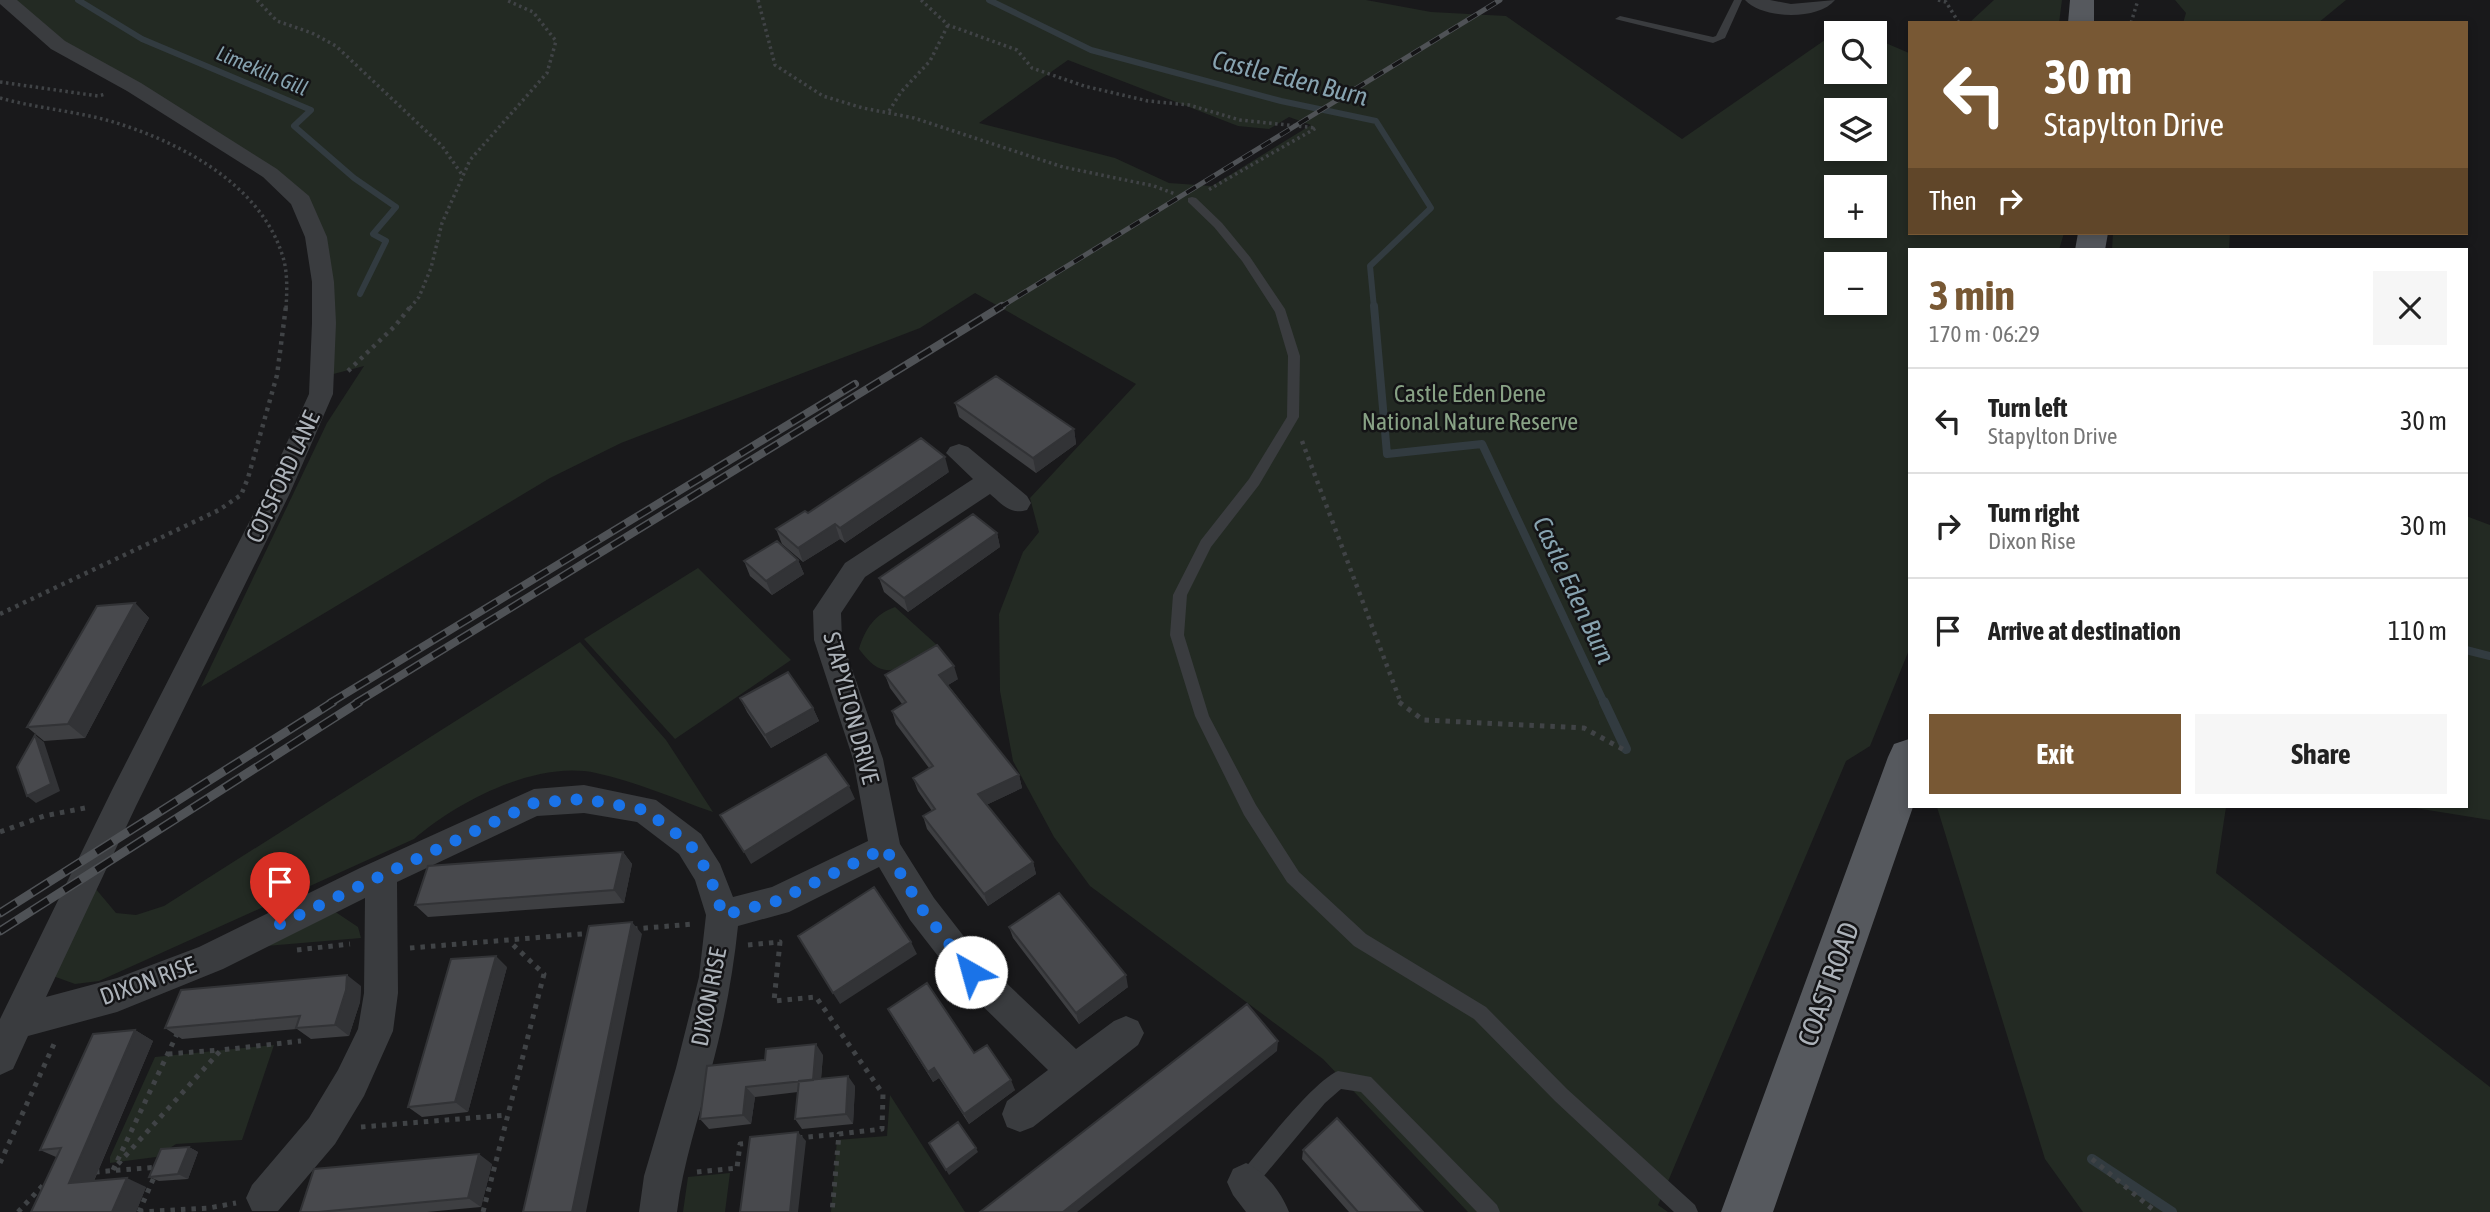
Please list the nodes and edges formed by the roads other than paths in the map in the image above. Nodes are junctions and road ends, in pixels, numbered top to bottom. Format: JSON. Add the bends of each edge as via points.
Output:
{"nodes":[{"id":1,"x":6,"y":0,"type":"edge"},
{"id":2,"x":1738,"y":0,"type":"edge"},
{"id":3,"x":1754,"y":0,"type":"edge"},
{"id":4,"x":1826,"y":0,"type":"edge"},
{"id":5,"x":2082,"y":0,"type":"edge"},
{"id":6,"x":1620,"y":19,"type":"dead end"},
{"id":7,"x":2081,"y":21,"type":"edge"},
{"id":8,"x":1192,"y":200,"type":"road end"},
{"id":9,"x":960,"y":453,"type":"dead end"},
{"id":10,"x":991,"y":480,"type":"junction"},
{"id":11,"x":1018,"y":503,"type":"dead end"},
{"id":12,"x":1908,"y":760,"type":"edge"},
{"id":13,"x":885,"y":848,"type":"junction"},
{"id":14,"x":381,"y":874,"type":"junction"},
{"id":15,"x":722,"y":928,"type":"junction"},
{"id":16,"x":17,"y":1022,"type":"junction"},
{"id":17,"x":1126,"y":1034,"type":"dead end"},
{"id":18,"x":0,"y":1057,"type":"edge"},
{"id":19,"x":1075,"y":1072,"type":"junction"},
{"id":20,"x":1020,"y":1114,"type":"dead end"},
{"id":21,"x":1246,"y":1182,"type":"joint"},
{"id":22,"x":267,"y":1205,"type":"edge"},
{"id":23,"x":658,"y":1212,"type":"edge"},
{"id":24,"x":1270,"y":1212,"type":"edge"},
{"id":25,"x":1490,"y":1212,"type":"edge"},
{"id":26,"x":1688,"y":1212,"type":"edge"},
{"id":27,"x":1747,"y":1212,"type":"edge"}],
"edges":[{"from":1,"to":16,"type":"street","name":"COTSFORD LANE","via":[[58,45],[270,173],[301,201],[316,237],[323,282],[321,394],[277,493],[122,800]]},
{"from":2,"to":6,"type":"lane","via":[[1720,38],[1713,40]]},
{"from":3,"to":4,"type":"street","via":[[1794,10],[1816,7]]},
{"from":5,"to":7,"type":"main road"},
{"from":8,"to":26,"type":"lane","via":[[1246,259],[1281,312],[1294,356],[1293,417],[1254,482],[1206,544],[1180,595],[1177,635],[1202,716],[1250,810],[1293,877],[1360,940],[1480,1013]]},
{"from":9,"to":10,"type":"street"},
{"from":10,"to":11,"type":"street"},
{"from":10,"to":13,"type":"street","name":"STAPYLTON DRIVE","via":[[855,570],[827,611],[828,640],[868,759]]},
{"from":12,"to":27,"type":"main road","name":"COAST ROAD"},
{"from":13,"to":15,"type":"street"},
{"from":13,"to":19,"type":"street","name":"STAPYLTON DRIVE","via":[[922,909],[971,972]]},
{"from":14,"to":15,"type":"street","name":"DIXON RISE","via":[[534,803],[584,799],[645,810],[690,844],[709,874]]},
{"from":14,"to":16,"type":"street","name":"DIXON RISE","via":[[211,958],[117,995]]},
{"from":14,"to":22,"type":"street","via":[[381,993],[375,1031],[322,1131]]},
{"from":15,"to":23,"type":"street","name":"DIXON RISE","via":[[716,976],[663,1176]]},
{"from":16,"to":18,"type":"street","name":"COTSFORD LANE"},
{"from":17,"to":19,"type":"street"},
{"from":19,"to":20,"type":"street"},
{"from":21,"to":24,"type":"street"},
{"from":21,"to":25,"type":"lane","via":[[1338,1080],[1365,1083]]}]}
